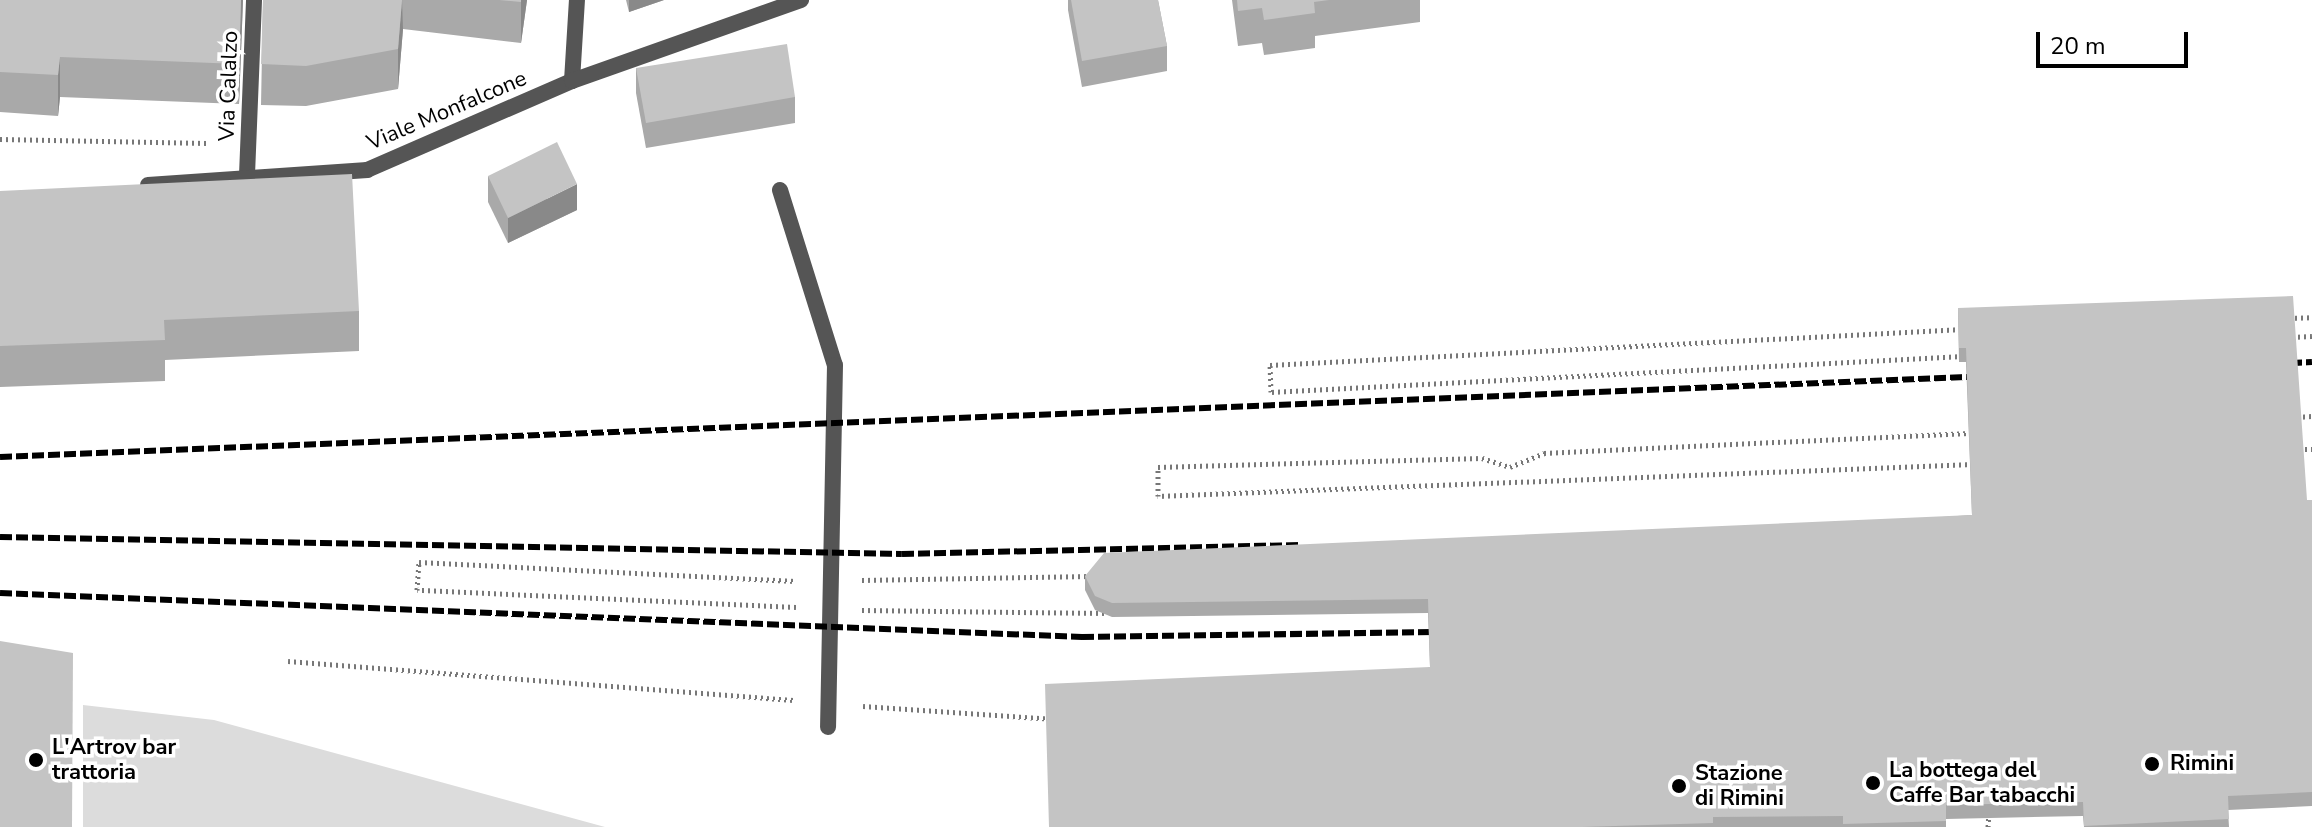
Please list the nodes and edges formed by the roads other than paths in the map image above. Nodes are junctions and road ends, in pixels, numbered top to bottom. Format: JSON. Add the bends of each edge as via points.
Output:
{"nodes":[{"id":1,"x":254,"y":0,"type":"edge"},
{"id":2,"x":577,"y":0,"type":"edge"},
{"id":3,"x":801,"y":0,"type":"edge"},
{"id":4,"x":572,"y":81,"type":"junction"},
{"id":5,"x":247,"y":175,"type":"junction"},
{"id":6,"x":123,"y":188,"type":"edge"},
{"id":7,"x":780,"y":190,"type":"dead end"},
{"id":8,"x":828,"y":727,"type":"dead end"}],
"edges":[{"from":1,"to":5,"type":"street","name":"Via Calalzo"},
{"from":2,"to":4,"type":"street"},
{"from":3,"to":4,"type":"street","name":"Viale Monfalcone"},
{"from":4,"to":5,"type":"street","name":"Viale Monfalcone","via":[[367,170]]},
{"from":5,"to":6,"type":"street","name":"Viale Monfalcone"},
{"from":7,"to":8,"type":"street","via":[[835,365]]}]}
